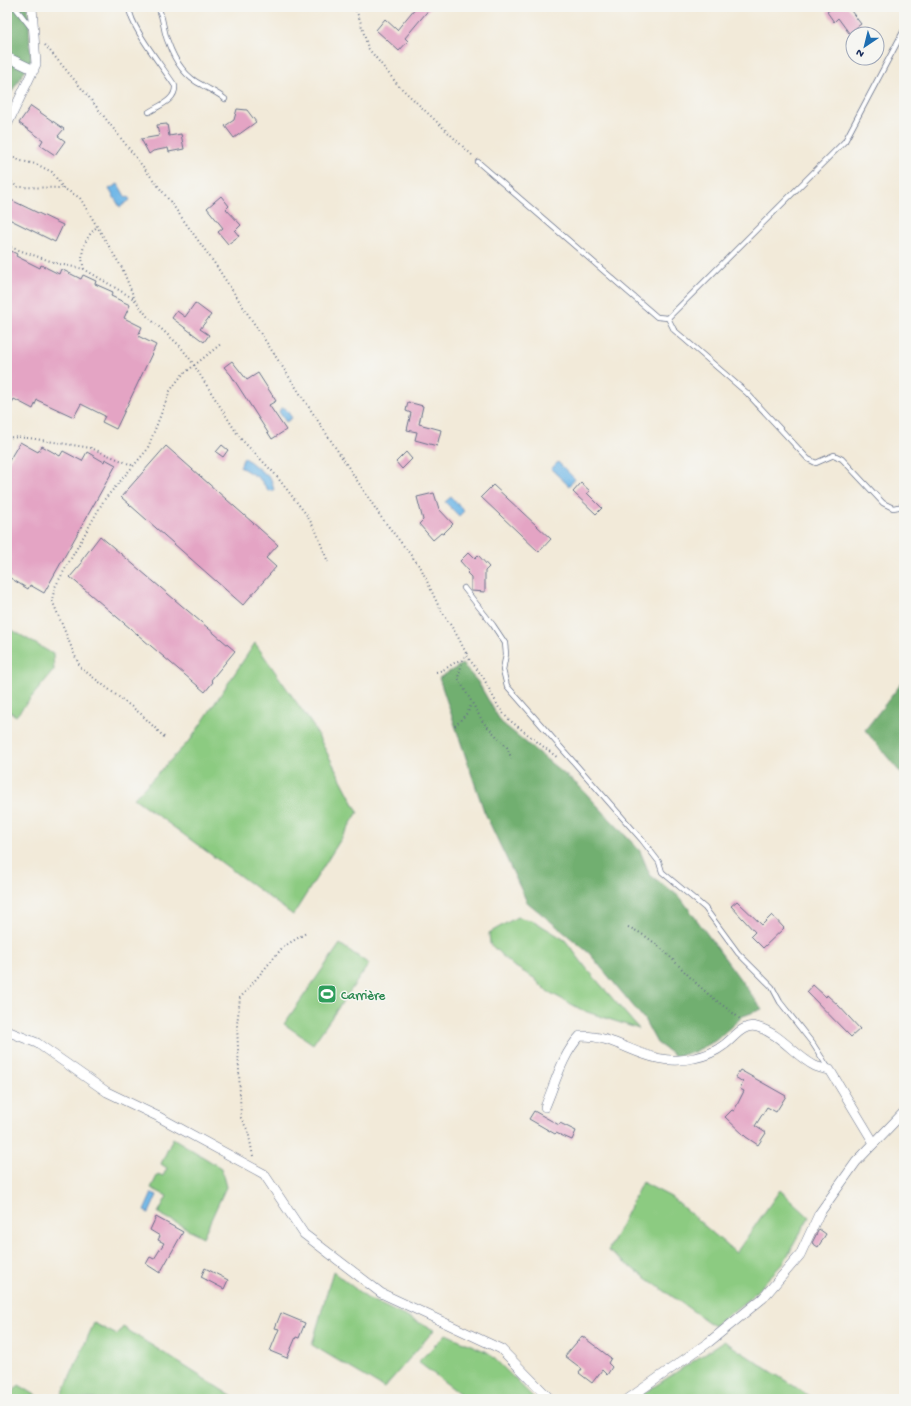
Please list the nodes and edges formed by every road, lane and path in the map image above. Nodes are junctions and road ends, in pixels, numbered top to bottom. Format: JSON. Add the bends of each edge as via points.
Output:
{"nodes":[{"id":1,"x":15,"y":7,"type":"edge"},
{"id":2,"x":32,"y":7,"type":"edge"},
{"id":3,"x":129,"y":7,"type":"edge"},
{"id":4,"x":158,"y":7,"type":"edge"},
{"id":5,"x":354,"y":7,"type":"edge"},
{"id":6,"x":904,"y":30,"type":"edge"},
{"id":7,"x":34,"y":32,"type":"junction"},
{"id":8,"x":7,"y":57,"type":"edge"},
{"id":9,"x":34,"y":70,"type":"junction"},
{"id":10,"x":225,"y":99,"type":"dead end"},
{"id":11,"x":149,"y":112,"type":"dead end"},
{"id":12,"x":7,"y":125,"type":"edge"},
{"id":13,"x":7,"y":154,"type":"edge"},
{"id":14,"x":11,"y":156,"type":"junction"},
{"id":15,"x":478,"y":162,"type":"joint"},
{"id":16,"x":8,"y":180,"type":"edge"},
{"id":17,"x":63,"y":188,"type":"junction"},
{"id":18,"x":97,"y":227,"type":"junction"},
{"id":19,"x":7,"y":246,"type":"edge"},
{"id":20,"x":84,"y":269,"type":"junction"},
{"id":21,"x":135,"y":300,"type":"junction"},
{"id":22,"x":668,"y":318,"type":"junction"},
{"id":23,"x":222,"y":343,"type":"dead end"},
{"id":24,"x":194,"y":365,"type":"junction"},
{"id":25,"x":7,"y":437,"type":"edge"},
{"id":26,"x":134,"y":466,"type":"junction"},
{"id":27,"x":904,"y":506,"type":"edge"},
{"id":28,"x":328,"y":562,"type":"dead end"},
{"id":29,"x":464,"y":588,"type":"dead end"},
{"id":30,"x":467,"y":654,"type":"junction"},
{"id":31,"x":463,"y":659,"type":"junction"},
{"id":32,"x":436,"y":672,"type":"dead end"},
{"id":33,"x":471,"y":704,"type":"junction"},
{"id":34,"x":455,"y":726,"type":"dead end"},
{"id":35,"x":164,"y":737,"type":"dead end"},
{"id":36,"x":512,"y":760,"type":"dead end"},
{"id":37,"x":562,"y":760,"type":"dead end"},
{"id":38,"x":628,"y":928,"type":"dead end"},
{"id":39,"x":306,"y":932,"type":"dead end"},
{"id":40,"x":749,"y":1026,"type":"junction"},
{"id":41,"x":7,"y":1031,"type":"edge"},
{"id":42,"x":830,"y":1070,"type":"junction"},
{"id":43,"x":545,"y":1107,"type":"dead end"},
{"id":44,"x":904,"y":1112,"type":"edge"},
{"id":45,"x":874,"y":1143,"type":"junction"},
{"id":46,"x":256,"y":1170,"type":"junction"},
{"id":47,"x":550,"y":1399,"type":"edge"},
{"id":48,"x":628,"y":1399,"type":"edge"}],
"edges":[{"from":1,"to":7,"type":"lane"},
{"from":2,"to":7,"type":"street"},
{"from":3,"to":11,"type":"lane","via":[[129,15],[138,31],[175,86],[172,98]]},
{"from":4,"to":10,"type":"lane","via":[[163,18],[165,35],[181,67],[187,75]]},
{"from":5,"to":15,"type":"path","via":[[368,48],[398,85]]},
{"from":6,"to":22,"type":"lane","via":[[845,141]]},
{"from":7,"to":9,"type":"street"},
{"from":7,"to":30,"type":"path","via":[[170,200],[215,264],[377,510],[421,568],[438,605]]},
{"from":8,"to":9,"type":"street"},
{"from":9,"to":12,"type":"street"},
{"from":13,"to":14,"type":"path"},
{"from":14,"to":16,"type":"path"},
{"from":14,"to":17,"type":"path","via":[[52,172]]},
{"from":15,"to":22,"type":"lane","via":[[657,317]]},
{"from":16,"to":17,"type":"path","via":[[17,187]]},
{"from":17,"to":18,"type":"path","via":[[80,198]]},
{"from":18,"to":20,"type":"path","via":[[85,241],[81,259]]},
{"from":18,"to":21,"type":"path","via":[[122,268]]},
{"from":19,"to":20,"type":"path","via":[[59,264]]},
{"from":20,"to":21,"type":"path"},
{"from":21,"to":24,"type":"path","via":[[147,316],[180,346]]},
{"from":22,"to":27,"type":"lane","via":[[674,330],[747,393],[808,459],[816,463],[834,455],[842,459],[883,503],[893,508]]},
{"from":23,"to":24,"type":"path"},
{"from":24,"to":26,"type":"path","via":[[181,376],[170,391],[147,450]]},
{"from":24,"to":28,"type":"path","via":[[240,438],[274,473],[306,514],[316,530]]},
{"from":25,"to":26,"type":"path","via":[[91,448]]},
{"from":26,"to":35,"type":"path","via":[[100,506],[55,587],[52,600],[81,668],[141,714]]},
{"from":29,"to":42,"type":"lane","via":[[505,643],[503,670],[507,686],[642,840],[659,862],[662,872],[705,908],[738,953],[772,987],[780,1002]]},
{"from":30,"to":31,"type":"path"},
{"from":30,"to":37,"type":"path","via":[[503,714]]},
{"from":31,"to":32,"type":"path","via":[[454,662],[443,671]]},
{"from":31,"to":33,"type":"path","via":[[458,678]]},
{"from":33,"to":34,"type":"path","via":[[468,712]]},
{"from":33,"to":36,"type":"path","via":[[483,722],[507,747]]},
{"from":38,"to":40,"type":"path","via":[[639,932],[665,951],[706,993]]},
{"from":39,"to":46,"type":"path","via":[[283,947],[240,998],[237,1025],[241,1118],[248,1131]]},
{"from":40,"to":42,"type":"street","via":[[757,1027],[779,1039],[816,1066]]},
{"from":40,"to":43,"type":"street","via":[[710,1054],[672,1062],[651,1058],[624,1046],[590,1036],[580,1036],[566,1055]]},
{"from":41,"to":46,"type":"street","via":[[37,1043],[107,1092]]},
{"from":42,"to":45,"type":"street"},
{"from":44,"to":45,"type":"street"},
{"from":45,"to":48,"type":"street","via":[[856,1162],[819,1214],[800,1255],[762,1298],[709,1342]]},
{"from":46,"to":47,"type":"street","via":[[264,1174],[304,1234],[310,1239],[381,1293],[501,1349]]}]}
